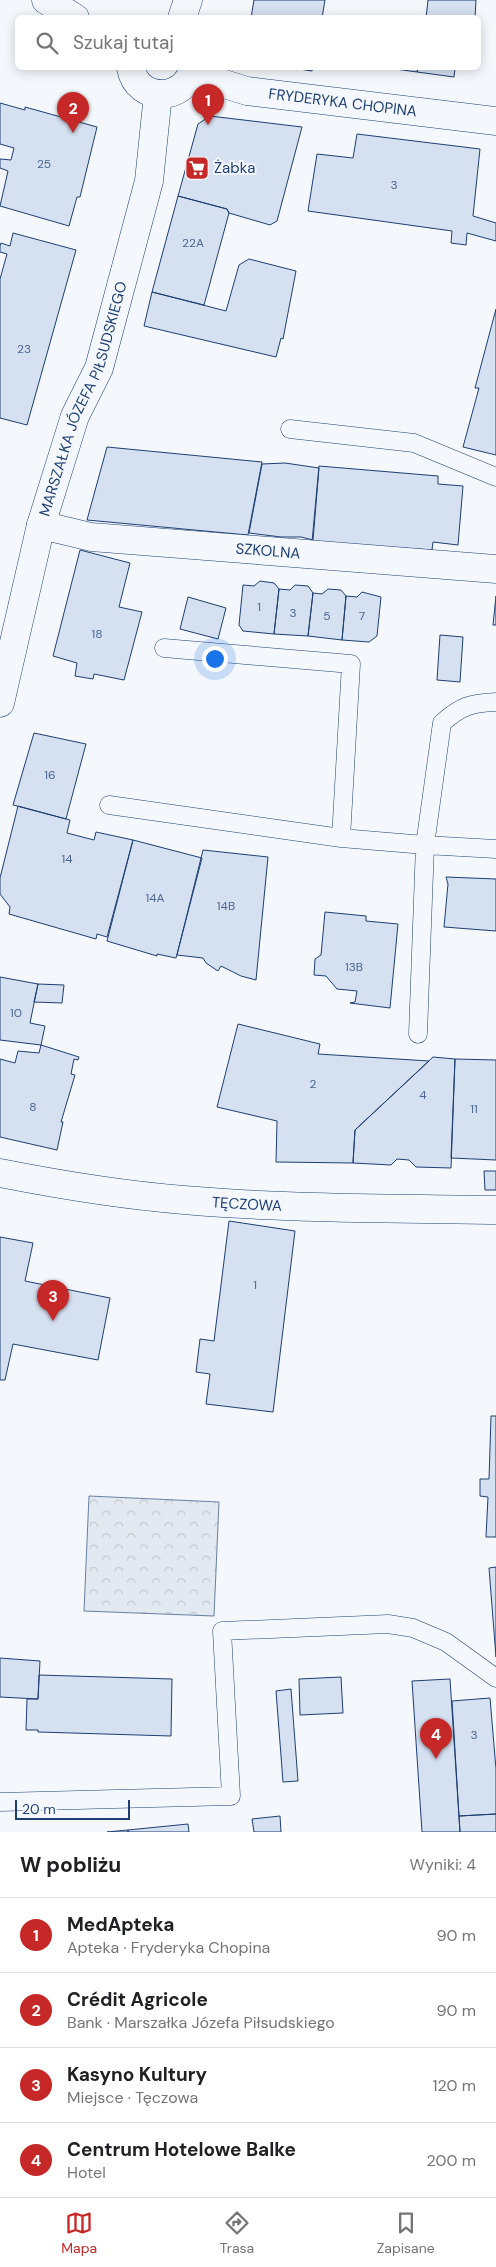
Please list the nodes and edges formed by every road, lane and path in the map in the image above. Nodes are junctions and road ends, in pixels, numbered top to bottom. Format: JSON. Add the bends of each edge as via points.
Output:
{"nodes":[{"id":1,"x":46,"y":0,"type":"edge"},
{"id":2,"x":188,"y":0,"type":"edge"},
{"id":3,"x":70,"y":15,"type":"edge"},
{"id":4,"x":183,"y":15,"type":"edge"},
{"id":5,"x":132,"y":70,"type":"edge"},
{"id":6,"x":192,"y":71,"type":"edge"},
{"id":7,"x":158,"y":94,"type":"junction"},
{"id":8,"x":496,"y":121,"type":"edge"},
{"id":9,"x":290,"y":429,"type":"dead end"},
{"id":10,"x":496,"y":476,"type":"edge"},
{"id":11,"x":41,"y":525,"type":"junction"},
{"id":12,"x":496,"y":569,"type":"edge"},
{"id":13,"x":164,"y":648,"type":"dead end"},
{"id":14,"x":496,"y":702,"type":"edge"},
{"id":15,"x":0,"y":703,"type":"edge"},
{"id":16,"x":110,"y":805,"type":"dead end"},
{"id":17,"x":341,"y":838,"type":"junction"},
{"id":18,"x":425,"y":845,"type":"junction"},
{"id":19,"x":496,"y":849,"type":"edge"},
{"id":20,"x":418,"y":1034,"type":"dead end"},
{"id":21,"x":0,"y":1173,"type":"edge"},
{"id":22,"x":496,"y":1210,"type":"edge"},
{"id":23,"x":496,"y":1678,"type":"edge"},
{"id":24,"x":0,"y":1802,"type":"edge"}],
"edges":[{"from":1,"to":3,"type":"street"},
{"from":2,"to":4,"type":"street"},
{"from":5,"to":7,"type":"street","via":[[141,87]]},
{"from":6,"to":7,"type":"street","via":[[188,82],[175,92]]},
{"from":6,"to":8,"type":"street","name":"FRYDERYKA CHOPINA","via":[[247,91]]},
{"from":7,"to":11,"type":"street","name":"MARSZAŁKA JÓZEFA PIŁSUDSKIEGO","via":[[150,181],[99,368],[75,416]]},
{"from":9,"to":10,"type":"lane","via":[[414,443]]},
{"from":11,"to":12,"type":"street","name":"SZKOLNA","via":[[91,536]]},
{"from":11,"to":15,"type":"street","name":"MARSZAŁKA JÓZEFA PIŁSUDSKIEGO"},
{"from":13,"to":17,"type":"lane","via":[[351,664]]},
{"from":14,"to":18,"type":"lane","via":[[474,703],[456,711],[442,723]]},
{"from":16,"to":17,"type":"lane"},
{"from":17,"to":18,"type":"lane"},
{"from":18,"to":19,"type":"lane"},
{"from":18,"to":20,"type":"lane"},
{"from":21,"to":22,"type":"street","name":"TĘCZOWA","via":[[67,1186],[184,1200]]},
{"from":23,"to":24,"type":"lane","via":[[446,1642],[413,1628],[388,1624],[222,1631],[231,1796]]}]}
